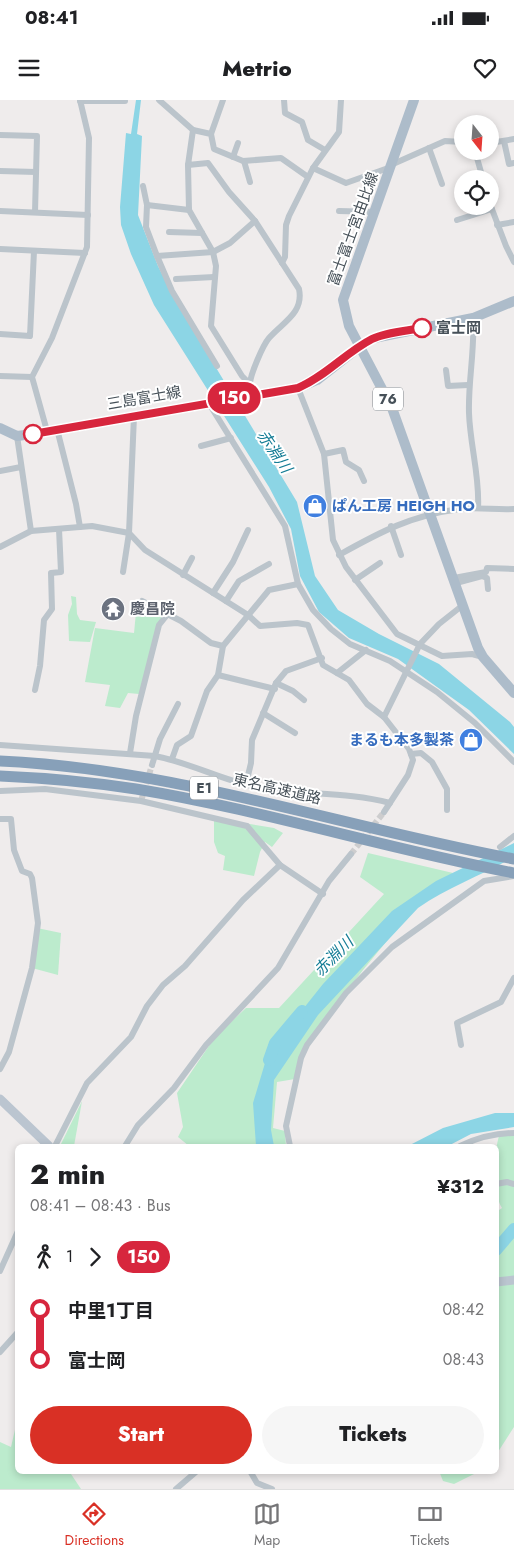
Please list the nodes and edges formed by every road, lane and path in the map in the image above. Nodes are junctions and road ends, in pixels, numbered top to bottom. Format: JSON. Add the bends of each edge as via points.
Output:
{"nodes":[{"id":1,"x":80,"y":100,"type":"edge"},
{"id":2,"x":223,"y":100,"type":"edge"},
{"id":3,"x":284,"y":100,"type":"edge"},
{"id":4,"x":341,"y":100,"type":"edge"},
{"id":5,"x":414,"y":100,"type":"edge"},
{"id":6,"x":125,"y":101,"type":"edge"},
{"id":7,"x":160,"y":101,"type":"edge"},
{"id":8,"x":193,"y":130,"type":"junction"},
{"id":9,"x":211,"y":134,"type":"junction"},
{"id":10,"x":0,"y":135,"type":"edge"},
{"id":11,"x":514,"y":139,"type":"edge"},
{"id":12,"x":504,"y":141,"type":"junction"},
{"id":13,"x":454,"y":142,"type":"edge"},
{"id":14,"x":499,"y":142,"type":"edge"},
{"id":15,"x":238,"y":143,"type":"dead end"},
{"id":16,"x":429,"y":148,"type":"junction"},
{"id":17,"x":325,"y":150,"type":"junction"},
{"id":18,"x":234,"y":157,"type":"junction"},
{"id":19,"x":244,"y":161,"type":"junction"},
{"id":20,"x":514,"y":163,"type":"edge"},
{"id":21,"x":188,"y":165,"type":"junction"},
{"id":22,"x":393,"y":165,"type":"junction"},
{"id":23,"x":313,"y":168,"type":"junction"},
{"id":24,"x":0,"y":171,"type":"edge"},
{"id":25,"x":36,"y":172,"type":"junction"},
{"id":26,"x":308,"y":177,"type":"junction"},
{"id":27,"x":250,"y":182,"type":"dead end"},
{"id":28,"x":442,"y":184,"type":"dead end"},
{"id":29,"x":142,"y":186,"type":"dead end"},
{"id":30,"x":147,"y":205,"type":"junction"},
{"id":31,"x":189,"y":210,"type":"junction"},
{"id":32,"x":0,"y":211,"type":"edge"},
{"id":33,"x":339,"y":211,"type":"dead end"},
{"id":34,"x":35,"y":212,"type":"junction"},
{"id":35,"x":375,"y":212,"type":"junction"},
{"id":36,"x":88,"y":215,"type":"junction"},
{"id":37,"x":470,"y":215,"type":"edge"},
{"id":38,"x":494,"y":215,"type":"edge"},
{"id":39,"x":457,"y":220,"type":"dead end"},
{"id":40,"x":255,"y":221,"type":"junction"},
{"id":41,"x":514,"y":222,"type":"edge"},
{"id":42,"x":497,"y":226,"type":"junction"},
{"id":43,"x":169,"y":232,"type":"dead end"},
{"id":44,"x":202,"y":232,"type":"junction"},
{"id":45,"x":0,"y":249,"type":"edge"},
{"id":46,"x":34,"y":251,"type":"junction"},
{"id":47,"x":213,"y":252,"type":"junction"},
{"id":48,"x":85,"y":253,"type":"junction"},
{"id":49,"x":156,"y":256,"type":"junction"},
{"id":50,"x":514,"y":262,"type":"edge"},
{"id":51,"x":282,"y":263,"type":"junction"},
{"id":52,"x":214,"y":276,"type":"junction"},
{"id":53,"x":176,"y":279,"type":"dead end"},
{"id":54,"x":514,"y":301,"type":"edge"},
{"id":55,"x":472,"y":318,"type":"junction"},
{"id":56,"x":0,"y":334,"type":"edge"},
{"id":57,"x":359,"y":347,"type":"junction"},
{"id":58,"x":217,"y":366,"type":"dead end"},
{"id":59,"x":446,"y":370,"type":"dead end"},
{"id":60,"x":0,"y":376,"type":"edge"},
{"id":61,"x":32,"y":377,"type":"junction"},
{"id":62,"x":250,"y":384,"type":"junction"},
{"id":63,"x":468,"y":385,"type":"junction"},
{"id":64,"x":298,"y":388,"type":"junction"},
{"id":65,"x":254,"y":395,"type":"junction"},
{"id":66,"x":209,"y":402,"type":"junction"},
{"id":67,"x":134,"y":416,"type":"junction"},
{"id":68,"x":0,"y":428,"type":"edge"},
{"id":69,"x":52,"y":430,"type":"junction"},
{"id":70,"x":16,"y":436,"type":"junction"},
{"id":71,"x":231,"y":438,"type":"junction"},
{"id":72,"x":201,"y":446,"type":"dead end"},
{"id":73,"x":324,"y":454,"type":"junction"},
{"id":74,"x":20,"y":467,"type":"junction"},
{"id":75,"x":0,"y":471,"type":"edge"},
{"id":76,"x":364,"y":481,"type":"dead end"},
{"id":77,"x":478,"y":508,"type":"junction"},
{"id":78,"x":514,"y":510,"type":"edge"},
{"id":79,"x":430,"y":514,"type":"junction"},
{"id":80,"x":391,"y":526,"type":"junction"},
{"id":81,"x":80,"y":527,"type":"junction"},
{"id":82,"x":59,"y":529,"type":"junction"},
{"id":83,"x":248,"y":530,"type":"dead end"},
{"id":84,"x":31,"y":531,"type":"junction"},
{"id":85,"x":130,"y":533,"type":"junction"},
{"id":86,"x":0,"y":547,"type":"edge"},
{"id":87,"x":339,"y":555,"type":"junction"},
{"id":88,"x":402,"y":555,"type":"dead end"},
{"id":89,"x":192,"y":558,"type":"dead end"},
{"id":90,"x":380,"y":563,"type":"dead end"},
{"id":91,"x":269,"y":564,"type":"dead end"},
{"id":92,"x":514,"y":569,"type":"edge"},
{"id":93,"x":123,"y":572,"type":"dead end"},
{"id":94,"x":182,"y":575,"type":"junction"},
{"id":95,"x":356,"y":580,"type":"junction"},
{"id":96,"x":455,"y":580,"type":"junction"},
{"id":97,"x":298,"y":584,"type":"junction"},
{"id":98,"x":488,"y":589,"type":"dead end"},
{"id":99,"x":213,"y":594,"type":"junction"},
{"id":100,"x":142,"y":601,"type":"dead end"},
{"id":101,"x":226,"y":601,"type":"junction"},
{"id":102,"x":463,"y":606,"type":"junction"},
{"id":103,"x":248,"y":614,"type":"junction"},
{"id":104,"x":167,"y":615,"type":"junction"},
{"id":105,"x":420,"y":644,"type":"junction"},
{"id":106,"x":223,"y":646,"type":"junction"},
{"id":107,"x":366,"y":650,"type":"junction"},
{"id":108,"x":322,"y":658,"type":"junction"},
{"id":109,"x":483,"y":658,"type":"junction"},
{"id":110,"x":407,"y":672,"type":"junction"},
{"id":111,"x":337,"y":673,"type":"junction"},
{"id":112,"x":218,"y":675,"type":"junction"},
{"id":113,"x":275,"y":686,"type":"junction"},
{"id":114,"x":35,"y":690,"type":"dead end"},
{"id":115,"x":513,"y":690,"type":"edge"},
{"id":116,"x":304,"y":700,"type":"dead end"},
{"id":117,"x":178,"y":704,"type":"dead end"},
{"id":118,"x":263,"y":713,"type":"junction"},
{"id":119,"x":384,"y":717,"type":"junction"},
{"id":120,"x":295,"y":733,"type":"dead end"},
{"id":121,"x":0,"y":745,"type":"edge"},
{"id":122,"x":130,"y":753,"type":"junction"},
{"id":123,"x":411,"y":754,"type":"junction"},
{"id":124,"x":155,"y":756,"type":"junction"},
{"id":125,"x":172,"y":759,"type":"junction"},
{"id":126,"x":0,"y":761,"type":"edge"},
{"id":127,"x":514,"y":762,"type":"edge"},
{"id":128,"x":152,"y":765,"type":"tunnel mouth"},
{"id":129,"x":0,"y":776,"type":"edge"},
{"id":130,"x":246,"y":784,"type":"junction"},
{"id":131,"x":0,"y":791,"type":"edge"},
{"id":132,"x":390,"y":804,"type":"junction"},
{"id":133,"x":447,"y":810,"type":"dead end"},
{"id":134,"x":384,"y":812,"type":"tunnel mouth"},
{"id":135,"x":0,"y":819,"type":"edge"},
{"id":136,"x":514,"y":836,"type":"edge"},
{"id":137,"x":500,"y":847,"type":"dead end"},
{"id":138,"x":351,"y":854,"type":"tunnel mouth"},
{"id":139,"x":514,"y":859,"type":"edge"},
{"id":140,"x":280,"y":865,"type":"junction"},
{"id":141,"x":514,"y":874,"type":"edge"},
{"id":142,"x":322,"y":894,"type":"junction"},
{"id":143,"x":514,"y":978,"type":"edge"},
{"id":144,"x":461,"y":1045,"type":"dead end"},
{"id":145,"x":0,"y":1069,"type":"edge"},
{"id":146,"x":0,"y":1099,"type":"edge"},
{"id":147,"x":514,"y":1133,"type":"edge"},
{"id":148,"x":48,"y":1144,"type":"edge"},
{"id":149,"x":56,"y":1144,"type":"edge"},
{"id":150,"x":126,"y":1144,"type":"edge"},
{"id":151,"x":290,"y":1144,"type":"edge"},
{"id":152,"x":464,"y":1144,"type":"edge"},
{"id":153,"x":499,"y":1183,"type":"edge"},
{"id":154,"x":514,"y":1184,"type":"edge"},
{"id":155,"x":15,"y":1238,"type":"edge"},
{"id":156,"x":0,"y":1271,"type":"edge"},
{"id":157,"x":514,"y":1280,"type":"edge"},
{"id":158,"x":499,"y":1282,"type":"edge"},
{"id":159,"x":15,"y":1335,"type":"edge"},
{"id":160,"x":0,"y":1352,"type":"edge"},
{"id":161,"x":193,"y":1474,"type":"edge"},
{"id":162,"x":252,"y":1474,"type":"edge"},
{"id":163,"x":176,"y":1489,"type":"edge"},
{"id":164,"x":272,"y":1489,"type":"edge"}],
"edges":[{"from":1,"to":6,"type":"street"},
{"from":1,"to":36,"type":"street","via":[[89,138]]},
{"from":2,"to":9,"type":"street"},
{"from":3,"to":17,"type":"street","via":[[285,113],[302,122],[308,140]]},
{"from":4,"to":17,"type":"street","via":[[340,132]]},
{"from":5,"to":22,"type":"main road","name":"富士富士宮由比線","number":"76"},
{"from":7,"to":8,"type":"street"},
{"from":8,"to":9,"type":"street"},
{"from":8,"to":21,"type":"street"},
{"from":9,"to":18,"type":"street","via":[[214,149]]},
{"from":10,"to":25,"type":"street","via":[[37,136]]},
{"from":11,"to":12,"type":"street"},
{"from":12,"to":14,"type":"street"},
{"from":12,"to":20,"type":"street","via":[[509,164]]},
{"from":13,"to":16,"type":"street","via":[[445,141]]},
{"from":15,"to":18,"type":"street"},
{"from":16,"to":22,"type":"street"},
{"from":16,"to":28,"type":"street"},
{"from":17,"to":23,"type":"street"},
{"from":18,"to":19,"type":"street"},
{"from":19,"to":26,"type":"street","via":[[281,158]]},
{"from":19,"to":27,"type":"street"},
{"from":21,"to":31,"type":"street"},
{"from":21,"to":40,"type":"street","via":[[208,163],[228,192]]},
{"from":22,"to":23,"type":"street","via":[[346,183]]},
{"from":22,"to":35,"type":"main road","name":"富士富士宮由比線","number":"76"},
{"from":23,"to":26,"type":"street"},
{"from":24,"to":25,"type":"street"},
{"from":25,"to":34,"type":"street"},
{"from":26,"to":51,"type":"street","via":[[286,225]]},
{"from":29,"to":30,"type":"street"},
{"from":30,"to":31,"type":"street"},
{"from":30,"to":49,"type":"street","via":[[146,227]]},
{"from":31,"to":44,"type":"street"},
{"from":32,"to":34,"type":"street"},
{"from":33,"to":35,"type":"street"},
{"from":34,"to":36,"type":"street"},
{"from":35,"to":57,"type":"main road","name":"富士富士宮由比線","number":"76","via":[[344,300],[349,326]]},
{"from":36,"to":48,"type":"street"},
{"from":37,"to":39,"type":"street"},
{"from":38,"to":42,"type":"street"},
{"from":40,"to":47,"type":"street","via":[[230,243]]},
{"from":40,"to":51,"type":"street"},
{"from":41,"to":42,"type":"street"},
{"from":42,"to":50,"type":"street"},
{"from":43,"to":44,"type":"street"},
{"from":44,"to":47,"type":"street"},
{"from":45,"to":46,"type":"street"},
{"from":46,"to":48,"type":"street"},
{"from":46,"to":56,"type":"street","via":[[30,336]]},
{"from":47,"to":49,"type":"street"},
{"from":47,"to":52,"type":"street"},
{"from":48,"to":61,"type":"street","via":[[52,338]]},
{"from":49,"to":58,"type":"street","via":[[172,291]]},
{"from":51,"to":62,"type":"street","via":[[296,280],[301,299],[296,312],[268,339]]},
{"from":52,"to":53,"type":"street"},
{"from":52,"to":62,"type":"street","via":[[211,326]]},
{"from":54,"to":55,"type":"main road","name":"三島富士線"},
{"from":55,"to":57,"type":"main road","name":"三島富士線","via":[[374,338]]},
{"from":55,"to":63,"type":"street","via":[[474,347]]},
{"from":57,"to":64,"type":"main road","name":"三島富士線","via":[[317,380]]},
{"from":57,"to":79,"type":"main road","name":"富士富士宮由比線","number":"76","via":[[392,408]]},
{"from":59,"to":63,"type":"street","via":[[448,386]]},
{"from":60,"to":61,"type":"street"},
{"from":61,"to":69,"type":"street"},
{"from":62,"to":65,"type":"street"},
{"from":63,"to":77,"type":"street"},
{"from":64,"to":65,"type":"main road","name":"三島富士線"},
{"from":64,"to":73,"type":"street"},
{"from":65,"to":66,"type":"main road","name":"三島富士線"},
{"from":66,"to":67,"type":"main road","name":"三島富士線"},
{"from":66,"to":71,"type":"street"},
{"from":67,"to":69,"type":"main road","name":"三島富士線"},
{"from":67,"to":85,"type":"street"},
{"from":68,"to":70,"type":"main road"},
{"from":69,"to":70,"type":"main road","name":"三島富士線"},
{"from":69,"to":81,"type":"street","via":[[76,504]]},
{"from":70,"to":74,"type":"street"},
{"from":71,"to":72,"type":"street"},
{"from":71,"to":97,"type":"street","via":[[285,526]]},
{"from":73,"to":76,"type":"street","via":[[343,450],[346,462],[359,470]]},
{"from":73,"to":87,"type":"street","via":[[334,540]]},
{"from":74,"to":75,"type":"street"},
{"from":74,"to":84,"type":"street"},
{"from":77,"to":78,"type":"street"},
{"from":77,"to":79,"type":"street"},
{"from":79,"to":80,"type":"street"},
{"from":79,"to":96,"type":"main road","name":"富士富士宮由比線","number":"76"},
{"from":80,"to":87,"type":"street"},
{"from":80,"to":88,"type":"street"},
{"from":81,"to":82,"type":"street"},
{"from":81,"to":85,"type":"street"},
{"from":82,"to":84,"type":"street"},
{"from":82,"to":114,"type":"street","via":[[62,572],[51,573],[52,609],[44,620]]},
{"from":83,"to":99,"type":"street"},
{"from":84,"to":86,"type":"street"},
{"from":85,"to":93,"type":"street"},
{"from":85,"to":94,"type":"street","via":[[145,550]]},
{"from":87,"to":95,"type":"street"},
{"from":89,"to":94,"type":"street"},
{"from":90,"to":95,"type":"street"},
{"from":91,"to":101,"type":"street","via":[[239,581]]},
{"from":92,"to":96,"type":"street","via":[[487,568],[486,572]]},
{"from":94,"to":99,"type":"street"},
{"from":95,"to":105,"type":"street","via":[[397,634]]},
{"from":96,"to":98,"type":"street","via":[[482,576],[486,578]]},
{"from":96,"to":102,"type":"main road","name":"富士富士宮由比線","number":"76"},
{"from":97,"to":103,"type":"street","via":[[269,590]]},
{"from":97,"to":107,"type":"street","via":[[313,610],[330,629],[350,644]]},
{"from":99,"to":101,"type":"street"},
{"from":100,"to":104,"type":"street"},
{"from":101,"to":103,"type":"street"},
{"from":102,"to":105,"type":"street"},
{"from":102,"to":109,"type":"main road","name":"富士富士宮由比線","number":"76"},
{"from":103,"to":106,"type":"street"},
{"from":103,"to":108,"type":"street","via":[[265,628],[297,623],[308,625]]},
{"from":104,"to":106,"type":"street","via":[[211,643]]},
{"from":104,"to":122,"type":"street","via":[[159,625]]},
{"from":105,"to":109,"type":"street","via":[[442,656],[472,654]]},
{"from":105,"to":110,"type":"street"},
{"from":106,"to":112,"type":"street"},
{"from":107,"to":110,"type":"street"},
{"from":107,"to":111,"type":"street"},
{"from":108,"to":111,"type":"street","via":[[324,665]]},
{"from":108,"to":113,"type":"street","via":[[286,671]]},
{"from":109,"to":115,"type":"main road","name":"富士富士宮由比線","number":"76"},
{"from":110,"to":119,"type":"street"},
{"from":110,"to":127,"type":"street","via":[[475,724]]},
{"from":111,"to":119,"type":"street","via":[[349,680],[368,704]]},
{"from":112,"to":113,"type":"street"},
{"from":112,"to":125,"type":"street","via":[[207,691],[191,736],[177,745]]},
{"from":113,"to":116,"type":"street","via":[[293,691]]},
{"from":113,"to":118,"type":"street"},
{"from":117,"to":124,"type":"street"},
{"from":118,"to":120,"type":"street"},
{"from":118,"to":130,"type":"street","via":[[252,740],[252,762]]},
{"from":119,"to":123,"type":"street"},
{"from":121,"to":122,"type":"street"},
{"from":122,"to":124,"type":"street"},
{"from":123,"to":132,"type":"street","via":[[413,760],[408,775]]},
{"from":123,"to":133,"type":"street","via":[[421,753],[432,762],[447,788]]},
{"from":124,"to":125,"type":"street"},
{"from":124,"to":128,"type":"street"},
{"from":125,"to":130,"type":"street"},
{"from":126,"to":139,"type":"highway","name":"東名高速道路","number":"E1","via":[[140,775]]},
{"from":129,"to":141,"type":"highway","name":"東名高速道路","number":"E1","via":[[62,779],[147,791]]},
{"from":130,"to":132,"type":"street","via":[[370,798]]},
{"from":131,"to":140,"type":"street","via":[[54,790],[140,801],[247,826]]},
{"from":132,"to":134,"type":"street"},
{"from":135,"to":145,"type":"street","via":[[11,819],[14,850],[22,871],[32,878],[38,923],[32,968],[9,1052]]},
{"from":136,"to":137,"type":"street"},
{"from":138,"to":142,"type":"street","via":[[328,881]]},
{"from":140,"to":142,"type":"street"},
{"from":140,"to":149,"type":"street","via":[[243,900],[185,966],[163,984],[131,1037],[87,1083]]},
{"from":141,"to":151,"type":"street","via":[[484,881],[392,947],[346,993],[301,1058],[286,1126]]},
{"from":142,"to":150,"type":"street","via":[[278,968],[206,1045],[174,1088],[138,1125]]},
{"from":143,"to":144,"type":"street","via":[[501,1002],[457,1023]]},
{"from":146,"to":148,"type":"street"},
{"from":147,"to":152,"type":"street","via":[[502,1133]]},
{"from":153,"to":154,"type":"street"},
{"from":155,"to":156,"type":"street"},
{"from":157,"to":158,"type":"street"},
{"from":159,"to":160,"type":"street"},
{"from":161,"to":163,"type":"street"},
{"from":162,"to":164,"type":"street","via":[[257,1483]]}]}
